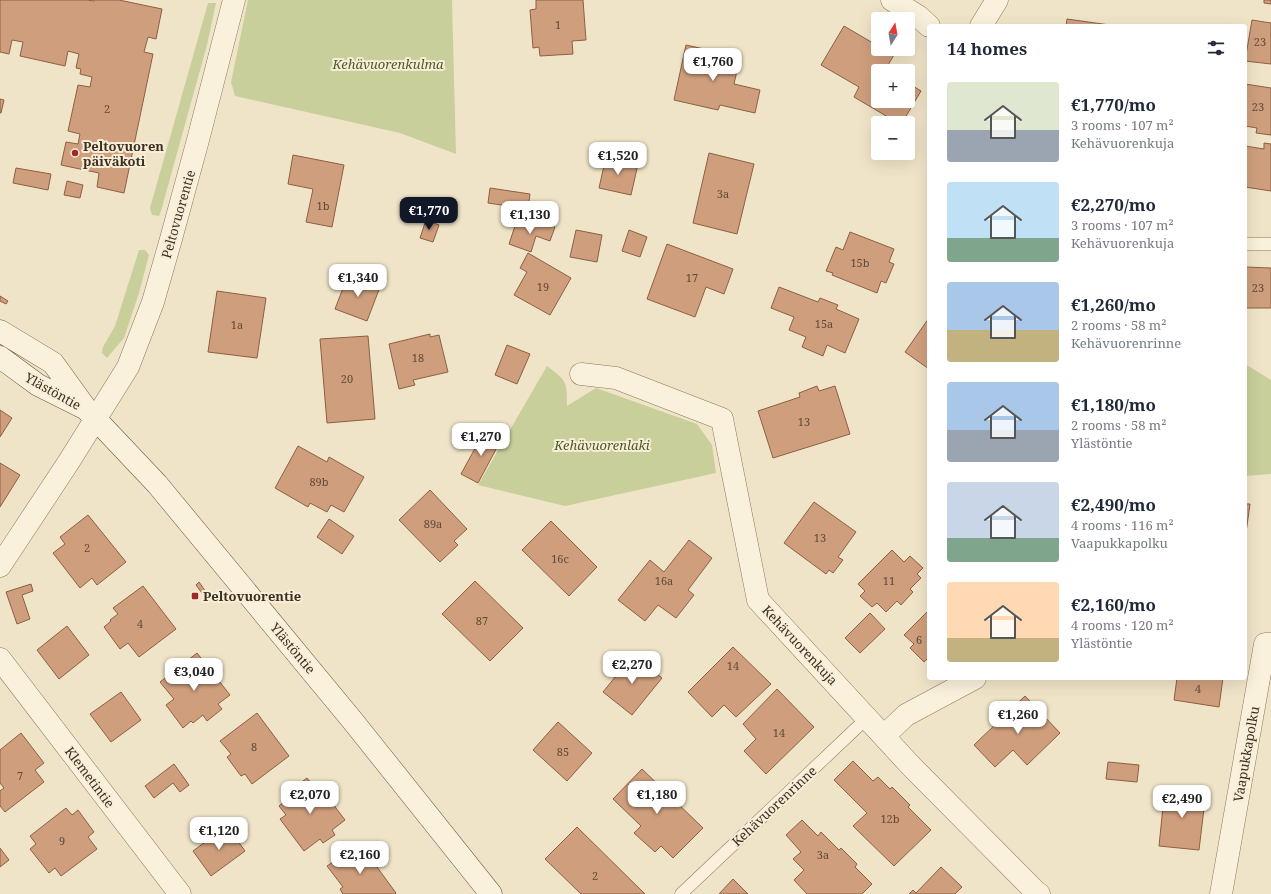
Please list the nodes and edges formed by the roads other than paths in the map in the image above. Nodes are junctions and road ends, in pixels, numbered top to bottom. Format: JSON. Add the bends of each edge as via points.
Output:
{"nodes":[{"id":1,"x":234,"y":0,"type":"edge"},
{"id":2,"x":892,"y":0,"type":"edge"},
{"id":3,"x":997,"y":0,"type":"edge"},
{"id":4,"x":927,"y":24,"type":"edge"},
{"id":5,"x":982,"y":24,"type":"edge"},
{"id":6,"x":1247,"y":244,"type":"edge"},
{"id":7,"x":1271,"y":244,"type":"edge"},
{"id":8,"x":0,"y":331,"type":"edge"},
{"id":9,"x":0,"y":357,"type":"edge"},
{"id":10,"x":581,"y":374,"type":"dead end"},
{"id":11,"x":91,"y":414,"type":"junction"},
{"id":12,"x":0,"y":566,"type":"edge"},
{"id":13,"x":1271,"y":644,"type":"edge"},
{"id":14,"x":0,"y":659,"type":"edge"},
{"id":15,"x":971,"y":680,"type":"edge"},
{"id":16,"x":867,"y":718,"type":"junction"},
{"id":17,"x":884,"y":736,"type":"junction"},
{"id":18,"x":180,"y":894,"type":"edge"},
{"id":19,"x":491,"y":894,"type":"edge"},
{"id":20,"x":681,"y":894,"type":"edge"},
{"id":21,"x":1039,"y":894,"type":"edge"},
{"id":22,"x":1221,"y":894,"type":"edge"}],
"edges":[{"from":1,"to":11,"type":"street","name":"Peltovuorentie","via":[[153,302],[128,367]]},
{"from":2,"to":4,"type":"street"},
{"from":3,"to":5,"type":"street"},
{"from":6,"to":7,"type":"lane"},
{"from":8,"to":11,"type":"street","name":"Ylästöntie","via":[[53,363]]},
{"from":9,"to":11,"type":"street","name":"Ylästöntie","via":[[38,385]]},
{"from":10,"to":16,"type":"street","name":"Kehävuorenkuja","via":[[616,378],[722,419],[758,600]]},
{"from":11,"to":12,"type":"street"},
{"from":11,"to":19,"type":"street","name":"Ylästöntie","via":[[157,484],[352,720]]},
{"from":13,"to":22,"type":"street","name":"Vaapukkapolku","via":[[1265,644]]},
{"from":14,"to":18,"type":"street","name":"Klemetintie"},
{"from":15,"to":17,"type":"street","via":[[906,715]]},
{"from":16,"to":17,"type":"street","name":"Kehävuorenkuja"},
{"from":16,"to":20,"type":"lane","name":"Kehävuorenrinne"},
{"from":17,"to":21,"type":"street","name":"Kehävuorenkuja"}]}
